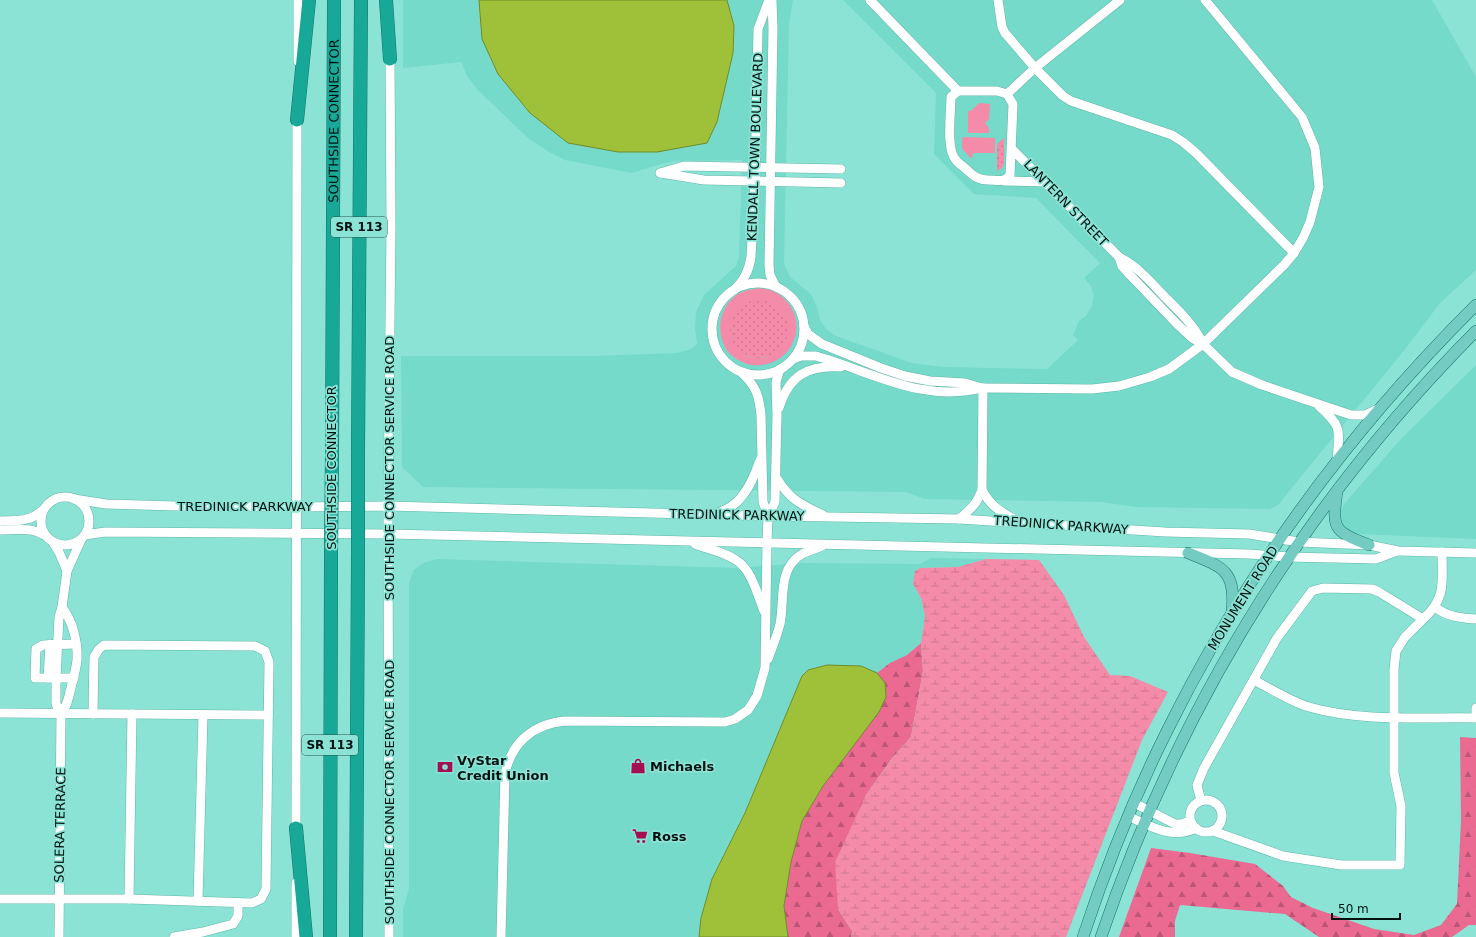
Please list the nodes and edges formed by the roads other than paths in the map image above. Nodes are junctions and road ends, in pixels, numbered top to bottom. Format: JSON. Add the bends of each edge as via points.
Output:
{"nodes":[{"id":1,"x":298,"y":0,"type":"edge"},
{"id":2,"x":309,"y":0,"type":"edge"},
{"id":3,"x":334,"y":0,"type":"edge"},
{"id":4,"x":360,"y":0,"type":"edge"},
{"id":5,"x":386,"y":0,"type":"edge"},
{"id":6,"x":391,"y":0,"type":"edge"},
{"id":7,"x":770,"y":0,"type":"edge"},
{"id":8,"x":870,"y":0,"type":"edge"},
{"id":9,"x":998,"y":0,"type":"edge"},
{"id":10,"x":1120,"y":0,"type":"edge"},
{"id":11,"x":1205,"y":0,"type":"edge"},
{"id":12,"x":390,"y":59,"type":"junction"},
{"id":13,"x":1035,"y":68,"type":"junction"},
{"id":14,"x":958,"y":91,"type":"junction"},
{"id":15,"x":1007,"y":94,"type":"junction"},
{"id":16,"x":297,"y":120,"type":"junction"},
{"id":17,"x":1012,"y":149,"type":"junction"},
{"id":18,"x":755,"y":168,"type":"junction"},
{"id":19,"x":771,"y":168,"type":"junction"},
{"id":20,"x":841,"y":169,"type":"dead end"},
{"id":21,"x":1004,"y":181,"type":"junction"},
{"id":22,"x":755,"y":182,"type":"junction"},
{"id":23,"x":771,"y":182,"type":"junction"},
{"id":24,"x":1046,"y":182,"type":"junction"},
{"id":25,"x":841,"y":183,"type":"dead end"},
{"id":26,"x":1294,"y":253,"type":"junction"},
{"id":27,"x":776,"y":287,"type":"junction"},
{"id":28,"x":734,"y":290,"type":"junction"},
{"id":29,"x":1476,"y":305,"type":"edge"},
{"id":30,"x":804,"y":325,"type":"junction"},
{"id":31,"x":1476,"y":331,"type":"edge"},
{"id":32,"x":1203,"y":344,"type":"junction"},
{"id":33,"x":793,"y":359,"type":"junction"},
{"id":34,"x":850,"y":368,"type":"junction"},
{"id":35,"x":780,"y":369,"type":"junction"},
{"id":36,"x":740,"y":372,"type":"junction"},
{"id":37,"x":983,"y":388,"type":"junction"},
{"id":38,"x":1313,"y":402,"type":"junction"},
{"id":39,"x":1380,"y":408,"type":"junction"},
{"id":40,"x":777,"y":415,"type":"junction"},
{"id":41,"x":762,"y":455,"type":"junction"},
{"id":42,"x":1337,"y":461,"type":"junction"},
{"id":43,"x":776,"y":477,"type":"junction"},
{"id":44,"x":982,"y":490,"type":"junction"},
{"id":45,"x":1338,"y":490,"type":"junction"},
{"id":46,"x":74,"y":499,"type":"junction"},
{"id":47,"x":388,"y":506,"type":"junction"},
{"id":48,"x":297,"y":507,"type":"junction"},
{"id":49,"x":43,"y":510,"type":"junction"},
{"id":50,"x":715,"y":515,"type":"junction"},
{"id":51,"x":768,"y":516,"type":"junction"},
{"id":52,"x":828,"y":517,"type":"junction"},
{"id":53,"x":959,"y":519,"type":"junction"},
{"id":54,"x":0,"y":521,"type":"edge"},
{"id":55,"x":1019,"y":522,"type":"junction"},
{"id":56,"x":0,"y":530,"type":"edge"},
{"id":57,"x":296,"y":534,"type":"junction"},
{"id":58,"x":388,"y":534,"type":"junction"},
{"id":59,"x":44,"y":535,"type":"junction"},
{"id":60,"x":84,"y":536,"type":"junction"},
{"id":61,"x":1280,"y":539,"type":"junction"},
{"id":62,"x":688,"y":542,"type":"junction"},
{"id":63,"x":1299,"y":542,"type":"junction"},
{"id":64,"x":766,"y":543,"type":"junction"},
{"id":65,"x":54,"y":544,"type":"junction"},
{"id":66,"x":826,"y":545,"type":"junction"},
{"id":67,"x":1369,"y":545,"type":"junction"},
{"id":68,"x":1398,"y":551,"type":"junction"},
{"id":69,"x":1442,"y":552,"type":"junction"},
{"id":70,"x":1188,"y":553,"type":"junction"},
{"id":71,"x":1476,"y":553,"type":"edge"},
{"id":72,"x":1269,"y":555,"type":"junction"},
{"id":73,"x":1288,"y":557,"type":"junction"},
{"id":74,"x":67,"y":571,"type":"junction"},
{"id":75,"x":62,"y":607,"type":"junction"},
{"id":76,"x":1434,"y":607,"type":"junction"},
{"id":77,"x":766,"y":614,"type":"junction"},
{"id":78,"x":1232,"y":614,"type":"junction"},
{"id":79,"x":1423,"y":619,"type":"junction"},
{"id":80,"x":1476,"y":619,"type":"edge"},
{"id":81,"x":54,"y":644,"type":"junction"},
{"id":82,"x":76,"y":644,"type":"junction"},
{"id":83,"x":765,"y":668,"type":"junction"},
{"id":84,"x":52,"y":678,"type":"junction"},
{"id":85,"x":74,"y":678,"type":"junction"},
{"id":86,"x":1254,"y":680,"type":"junction"},
{"id":87,"x":1476,"y":708,"type":"edge"},
{"id":88,"x":0,"y":713,"type":"edge"},
{"id":89,"x":61,"y":714,"type":"junction"},
{"id":90,"x":93,"y":714,"type":"junction"},
{"id":91,"x":132,"y":714,"type":"junction"},
{"id":92,"x":203,"y":714,"type":"junction"},
{"id":93,"x":268,"y":715,"type":"junction"},
{"id":94,"x":1394,"y":717,"type":"junction"},
{"id":95,"x":1201,"y":801,"type":"junction"},
{"id":96,"x":1134,"y":803,"type":"junction"},
{"id":97,"x":1149,"y":811,"type":"junction"},
{"id":98,"x":1128,"y":816,"type":"junction"},
{"id":99,"x":1144,"y":824,"type":"junction"},
{"id":100,"x":1193,"y":824,"type":"junction"},
{"id":101,"x":296,"y":828,"type":"junction"},
{"id":102,"x":1213,"y":831,"type":"junction"},
{"id":103,"x":0,"y":899,"type":"edge"},
{"id":104,"x":59,"y":899,"type":"junction"},
{"id":105,"x":129,"y":899,"type":"junction"},
{"id":106,"x":198,"y":902,"type":"junction"},
{"id":107,"x":238,"y":903,"type":"junction"},
{"id":108,"x":59,"y":937,"type":"edge"},
{"id":109,"x":174,"y":937,"type":"edge"},
{"id":110,"x":296,"y":937,"type":"edge"},
{"id":111,"x":306,"y":937,"type":"edge"},
{"id":112,"x":330,"y":937,"type":"edge"},
{"id":113,"x":356,"y":937,"type":"edge"},
{"id":114,"x":389,"y":937,"type":"edge"},
{"id":115,"x":501,"y":937,"type":"edge"},
{"id":116,"x":1082,"y":937,"type":"edge"},
{"id":117,"x":1101,"y":937,"type":"edge"}],
"edges":[{"from":1,"to":16,"type":"street"},
{"from":2,"to":16,"type":"highway"},
{"from":3,"to":112,"type":"highway","name":"SOUTHSIDE CONNECTOR","number":"SR 113","bridge":true},
{"from":4,"to":113,"type":"highway","name":"SOUTHSIDE CONNECTOR","number":"SR 113","bridge":true},
{"from":5,"to":12,"type":"highway"},
{"from":6,"to":12,"type":"street","name":"SOUTHSIDE CONNECTOR SERVICE ROAD"},
{"from":7,"to":18,"type":"street","name":"KENDALL TOWN BOULEVARD","via":[[758,29]]},
{"from":7,"to":19,"type":"street","name":"KENDALL TOWN BOULEVARD","via":[[773,28]]},
{"from":8,"to":14,"type":"street"},
{"from":9,"to":13,"type":"street","via":[[1002,28]]},
{"from":10,"to":13,"type":"street"},
{"from":11,"to":26,"type":"street","via":[[1302,117],[1315,148],[1319,187],[1310,222]]},
{"from":12,"to":47,"type":"street","name":"SOUTHSIDE CONNECTOR SERVICE ROAD"},
{"from":13,"to":15,"type":"street"},
{"from":13,"to":26,"type":"street","via":[[1071,101],[1183,142]]},
{"from":14,"to":15,"type":"street","via":[[997,91]]},
{"from":14,"to":21,"type":"street","via":[[952,97],[951,151],[976,178]]},
{"from":15,"to":17,"type":"street","name":"LANTERN STREET","via":[[1014,104]]},
{"from":16,"to":48,"type":"street"},
{"from":17,"to":21,"type":"street","name":"LANTERN STREET","via":[[1010,175]]},
{"from":17,"to":24,"type":"street","name":"LANTERN STREET"},
{"from":18,"to":19,"type":"street"},
{"from":18,"to":22,"type":"street","name":"KENDALL TOWN BOULEVARD"},
{"from":18,"to":22,"type":"street","via":[[682,167],[660,173],[704,180]]},
{"from":19,"to":20,"type":"street"},
{"from":19,"to":23,"type":"street","name":"KENDALL TOWN BOULEVARD"},
{"from":21,"to":24,"type":"street"},
{"from":22,"to":23,"type":"street"},
{"from":22,"to":28,"type":"street","name":"KENDALL TOWN BOULEVARD","via":[[750,268],[746,277]]},
{"from":23,"to":25,"type":"street"},
{"from":23,"to":27,"type":"street","name":"KENDALL TOWN BOULEVARD","via":[[769,265],[770,275]]},
{"from":24,"to":32,"type":"street","name":"LANTERN STREET","via":[[1119,257],[1138,269],[1184,316]]},
{"from":26,"to":32,"type":"street"},
{"from":27,"to":28,"type":"street","via":[[754,284]]},
{"from":27,"to":30,"type":"street","via":[[795,302]]},
{"from":28,"to":36,"type":"street","via":[[717,308],[712,333],[720,356]]},
{"from":29,"to":39,"type":"main road","name":"MONUMENT ROAD"},
{"from":30,"to":33,"type":"street","via":[[800,348]]},
{"from":30,"to":37,"type":"street","via":[[808,334],[822,344],[881,368],[930,382],[966,383]]},
{"from":31,"to":45,"type":"main road","name":"MONUMENT ROAD","via":[[1416,394]]},
{"from":32,"to":37,"type":"street","via":[[1169,368],[1150,377],[1119,386],[1092,389]]},
{"from":32,"to":38,"type":"street","name":"LANTERN STREET","via":[[1232,372]]},
{"from":33,"to":34,"type":"street","via":[[816,356]]},
{"from":33,"to":35,"type":"street"},
{"from":34,"to":37,"type":"street","via":[[924,391],[966,392]]},
{"from":34,"to":40,"type":"street","via":[[815,368],[794,378],[782,396]]},
{"from":35,"to":36,"type":"street","via":[[760,375]]},
{"from":35,"to":40,"type":"street","via":[[776,382]]},
{"from":36,"to":41,"type":"street","via":[[756,390],[761,415]]},
{"from":37,"to":44,"type":"street"},
{"from":38,"to":39,"type":"street","name":"LANTERN STREET","via":[[1351,415],[1365,415]]},
{"from":38,"to":42,"type":"street","via":[[1339,429]]},
{"from":39,"to":42,"type":"main road","name":"MONUMENT ROAD"},
{"from":40,"to":43,"type":"street"},
{"from":41,"to":50,"type":"street","via":[[744,494],[732,506]]},
{"from":41,"to":51,"type":"street","via":[[763,502]]},
{"from":42,"to":61,"type":"main road","name":"MONUMENT ROAD"},
{"from":43,"to":51,"type":"street","via":[[775,502]]},
{"from":43,"to":52,"type":"street","via":[[790,497],[800,505]]},
{"from":44,"to":53,"type":"street","via":[[972,509]]},
{"from":44,"to":55,"type":"street","via":[[994,508]]},
{"from":45,"to":63,"type":"main road","name":"MONUMENT ROAD"},
{"from":45,"to":67,"type":"main road","via":[[1334,513],[1339,530]]},
{"from":46,"to":48,"type":"street","name":"TREDINICK PARKWAY","via":[[106,504]]},
{"from":46,"to":49,"type":"street","via":[[66,497],[52,500]]},
{"from":46,"to":60,"type":"street","via":[[88,514],[88,528]]},
{"from":47,"to":48,"type":"street","name":"TREDINICK PARKWAY"},
{"from":47,"to":50,"type":"street","name":"TREDINICK PARKWAY"},
{"from":47,"to":58,"type":"street","name":"SOUTHSIDE CONNECTOR SERVICE ROAD"},
{"from":48,"to":57,"type":"street"},
{"from":49,"to":54,"type":"street","via":[[28,520]]},
{"from":49,"to":59,"type":"street","via":[[40,523]]},
{"from":50,"to":51,"type":"street","name":"TREDINICK PARKWAY"},
{"from":51,"to":52,"type":"street","name":"TREDINICK PARKWAY"},
{"from":51,"to":64,"type":"street"},
{"from":52,"to":53,"type":"street","name":"TREDINICK PARKWAY"},
{"from":53,"to":55,"type":"street","name":"TREDINICK PARKWAY"},
{"from":55,"to":61,"type":"street","name":"TREDINICK PARKWAY","via":[[1165,532],[1249,534]]},
{"from":56,"to":59,"type":"street","via":[[24,529],[38,531]]},
{"from":57,"to":58,"type":"street","name":"TREDINICK PARKWAY"},
{"from":57,"to":60,"type":"street","name":"TREDINICK PARKWAY","via":[[105,532]]},
{"from":57,"to":101,"type":"street"},
{"from":58,"to":62,"type":"street","name":"TREDINICK PARKWAY"},
{"from":58,"to":114,"type":"street","name":"SOUTHSIDE CONNECTOR SERVICE ROAD"},
{"from":59,"to":65,"type":"street"},
{"from":60,"to":65,"type":"street","via":[[72,545]]},
{"from":60,"to":74,"type":"street","name":"SOLERA TERRACE"},
{"from":61,"to":63,"type":"street","name":"TREDINICK PARKWAY"},
{"from":61,"to":72,"type":"main road","name":"MONUMENT ROAD"},
{"from":62,"to":64,"type":"street","name":"TREDINICK PARKWAY"},
{"from":62,"to":77,"type":"street","via":[[728,556],[743,566]]},
{"from":63,"to":67,"type":"street","name":"TREDINICK PARKWAY"},
{"from":63,"to":73,"type":"main road","name":"MONUMENT ROAD"},
{"from":64,"to":66,"type":"street","name":"TREDINICK PARKWAY"},
{"from":64,"to":77,"type":"street"},
{"from":65,"to":74,"type":"street"},
{"from":66,"to":70,"type":"street","name":"TREDINICK PARKWAY"},
{"from":66,"to":83,"type":"street","via":[[803,554],[788,567],[783,583],[780,624]]},
{"from":67,"to":68,"type":"street","name":"TREDINICK PARKWAY"},
{"from":68,"to":69,"type":"street","name":"TREDINICK PARKWAY"},
{"from":68,"to":73,"type":"street","name":"TREDINICK PARKWAY","via":[[1376,558]]},
{"from":69,"to":71,"type":"street","name":"TREDINICK PARKWAY"},
{"from":69,"to":76,"type":"street","via":[[1441,596]]},
{"from":70,"to":72,"type":"street","name":"TREDINICK PARKWAY"},
{"from":70,"to":78,"type":"main road","via":[[1218,566],[1227,575],[1231,583]]},
{"from":72,"to":73,"type":"street","name":"TREDINICK PARKWAY"},
{"from":72,"to":78,"type":"main road","name":"MONUMENT ROAD"},
{"from":73,"to":97,"type":"main road","name":"MONUMENT ROAD","via":[[1240,632],[1208,689]]},
{"from":74,"to":75,"type":"street","name":"SOLERA TERRACE"},
{"from":75,"to":81,"type":"street","name":"SOLERA TERRACE"},
{"from":75,"to":82,"type":"street","name":"SOLERA TERRACE","via":[[69,617]]},
{"from":76,"to":79,"type":"street"},
{"from":76,"to":80,"type":"street","via":[[1454,617]]},
{"from":77,"to":83,"type":"street"},
{"from":78,"to":96,"type":"main road","name":"MONUMENT ROAD","via":[[1167,730]]},
{"from":79,"to":86,"type":"street","via":[[1372,589],[1323,588],[1312,591],[1277,638]]},
{"from":79,"to":94,"type":"street","via":[[1405,637],[1396,651]]},
{"from":81,"to":82,"type":"street"},
{"from":81,"to":84,"type":"street","name":"SOLERA TERRACE"},
{"from":81,"to":84,"type":"street","via":[[36,649],[35,678]]},
{"from":82,"to":85,"type":"street","name":"SOLERA TERRACE"},
{"from":83,"to":115,"type":"street","via":[[757,696],[748,710],[727,722],[552,722],[520,742],[507,763],[505,774]]},
{"from":84,"to":85,"type":"street"},
{"from":84,"to":89,"type":"street","name":"SOLERA TERRACE","via":[[56,704]]},
{"from":85,"to":89,"type":"street","name":"SOLERA TERRACE","via":[[68,705]]},
{"from":86,"to":94,"type":"street","via":[[1307,707],[1358,716]]},
{"from":86,"to":95,"type":"street","via":[[1204,768],[1197,785]]},
{"from":87,"to":94,"type":"street","via":[[1476,718]]},
{"from":88,"to":89,"type":"street"},
{"from":89,"to":90,"type":"street"},
{"from":89,"to":104,"type":"street","name":"SOLERA TERRACE"},
{"from":90,"to":91,"type":"street"},
{"from":90,"to":93,"type":"street","via":[[94,657],[104,645],[255,646],[264,651],[269,662]]},
{"from":91,"to":92,"type":"street"},
{"from":91,"to":105,"type":"street"},
{"from":92,"to":93,"type":"street"},
{"from":92,"to":106,"type":"street"},
{"from":93,"to":107,"type":"street","via":[[266,889],[261,899],[252,903]]},
{"from":94,"to":102,"type":"street","via":[[1394,773],[1401,806],[1400,864],[1341,865],[1283,856]]},
{"from":95,"to":100,"type":"street","via":[[1191,812]]},
{"from":95,"to":102,"type":"street","via":[[1215,802],[1223,815],[1220,824]]},
{"from":96,"to":97,"type":"street"},
{"from":96,"to":98,"type":"main road","name":"MONUMENT ROAD"},
{"from":97,"to":99,"type":"main road","name":"MONUMENT ROAD"},
{"from":97,"to":100,"type":"street","via":[[1175,824]]},
{"from":98,"to":99,"type":"street"},
{"from":98,"to":116,"type":"main road","name":"MONUMENT ROAD"},
{"from":99,"to":100,"type":"street","via":[[1174,833],[1180,833]]},
{"from":99,"to":117,"type":"main road","name":"MONUMENT ROAD"},
{"from":100,"to":102,"type":"street","via":[[1203,832]]},
{"from":101,"to":110,"type":"street"},
{"from":101,"to":111,"type":"highway"},
{"from":103,"to":104,"type":"street"},
{"from":104,"to":105,"type":"street"},
{"from":104,"to":108,"type":"street","name":"SOLERA TERRACE"},
{"from":105,"to":106,"type":"street"},
{"from":106,"to":107,"type":"street"},
{"from":107,"to":109,"type":"street","via":[[238,916],[232,924]]}]}
